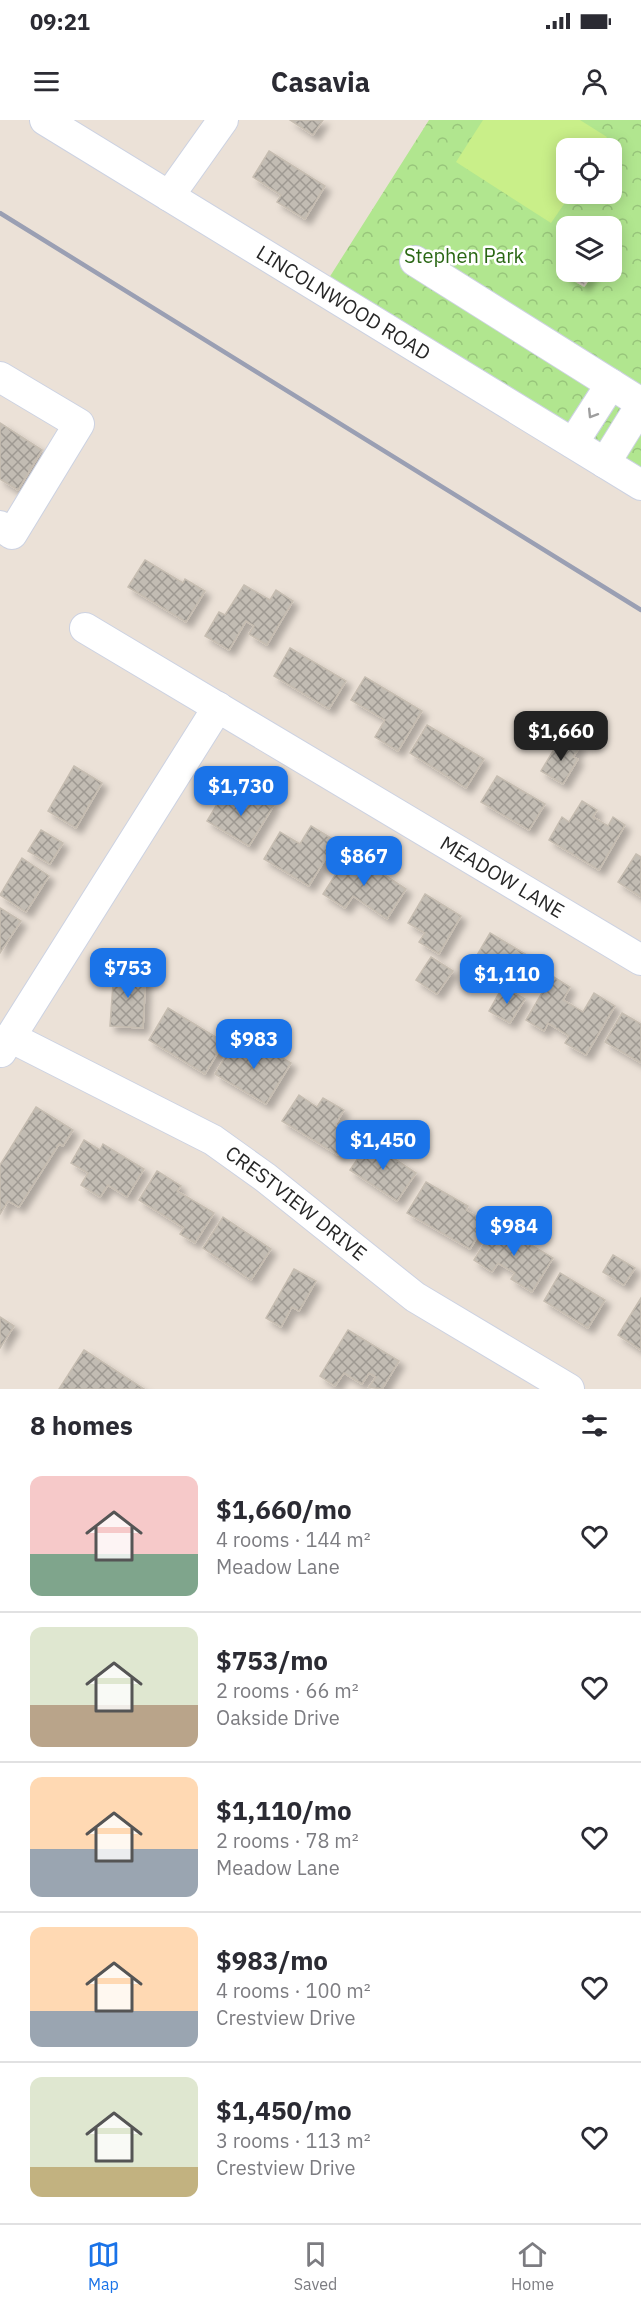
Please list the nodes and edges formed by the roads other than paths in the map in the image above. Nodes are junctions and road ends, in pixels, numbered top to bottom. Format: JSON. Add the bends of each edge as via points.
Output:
{"nodes":[{"id":1,"x":45,"y":120,"type":"edge"},
{"id":2,"x":224,"y":120,"type":"edge"},
{"id":3,"x":170,"y":196,"type":"junction"},
{"id":4,"x":415,"y":261,"type":"dead end"},
{"id":5,"x":0,"y":377,"type":"edge"},
{"id":6,"x":611,"y":384,"type":"junction"},
{"id":7,"x":641,"y":404,"type":"edge"},
{"id":8,"x":573,"y":443,"type":"junction"},
{"id":9,"x":605,"y":463,"type":"junction"},
{"id":10,"x":641,"y":485,"type":"edge"},
{"id":11,"x":0,"y":526,"type":"edge"},
{"id":12,"x":85,"y":628,"type":"dead end"},
{"id":13,"x":218,"y":707,"type":"junction"},
{"id":14,"x":641,"y":960,"type":"edge"},
{"id":15,"x":5,"y":1045,"type":"edge"},
{"id":16,"x":569,"y":1389,"type":"edge"}],
"edges":[{"from":1,"to":3,"type":"street","name":"LINCOLNWOOD ROAD"},
{"from":2,"to":3,"type":"street"},
{"from":3,"to":8,"type":"street","name":"LINCOLNWOOD ROAD"},
{"from":4,"to":6,"type":"street"},
{"from":5,"to":11,"type":"street","via":[[79,424],[12,534]]},
{"from":6,"to":7,"type":"street"},
{"from":6,"to":8,"type":"street","one_way":true},
{"from":7,"to":9,"type":"street"},
{"from":8,"to":9,"type":"street","name":"LINCOLNWOOD ROAD"},
{"from":9,"to":10,"type":"street","name":"LINCOLNWOOD ROAD"},
{"from":12,"to":13,"type":"street","name":"MEADOW LANE"},
{"from":13,"to":14,"type":"street","name":"MEADOW LANE"},
{"from":13,"to":15,"type":"street"},
{"from":15,"to":16,"type":"street","name":"CRESTVIEW DRIVE","via":[[213,1140],[416,1297]]}]}
